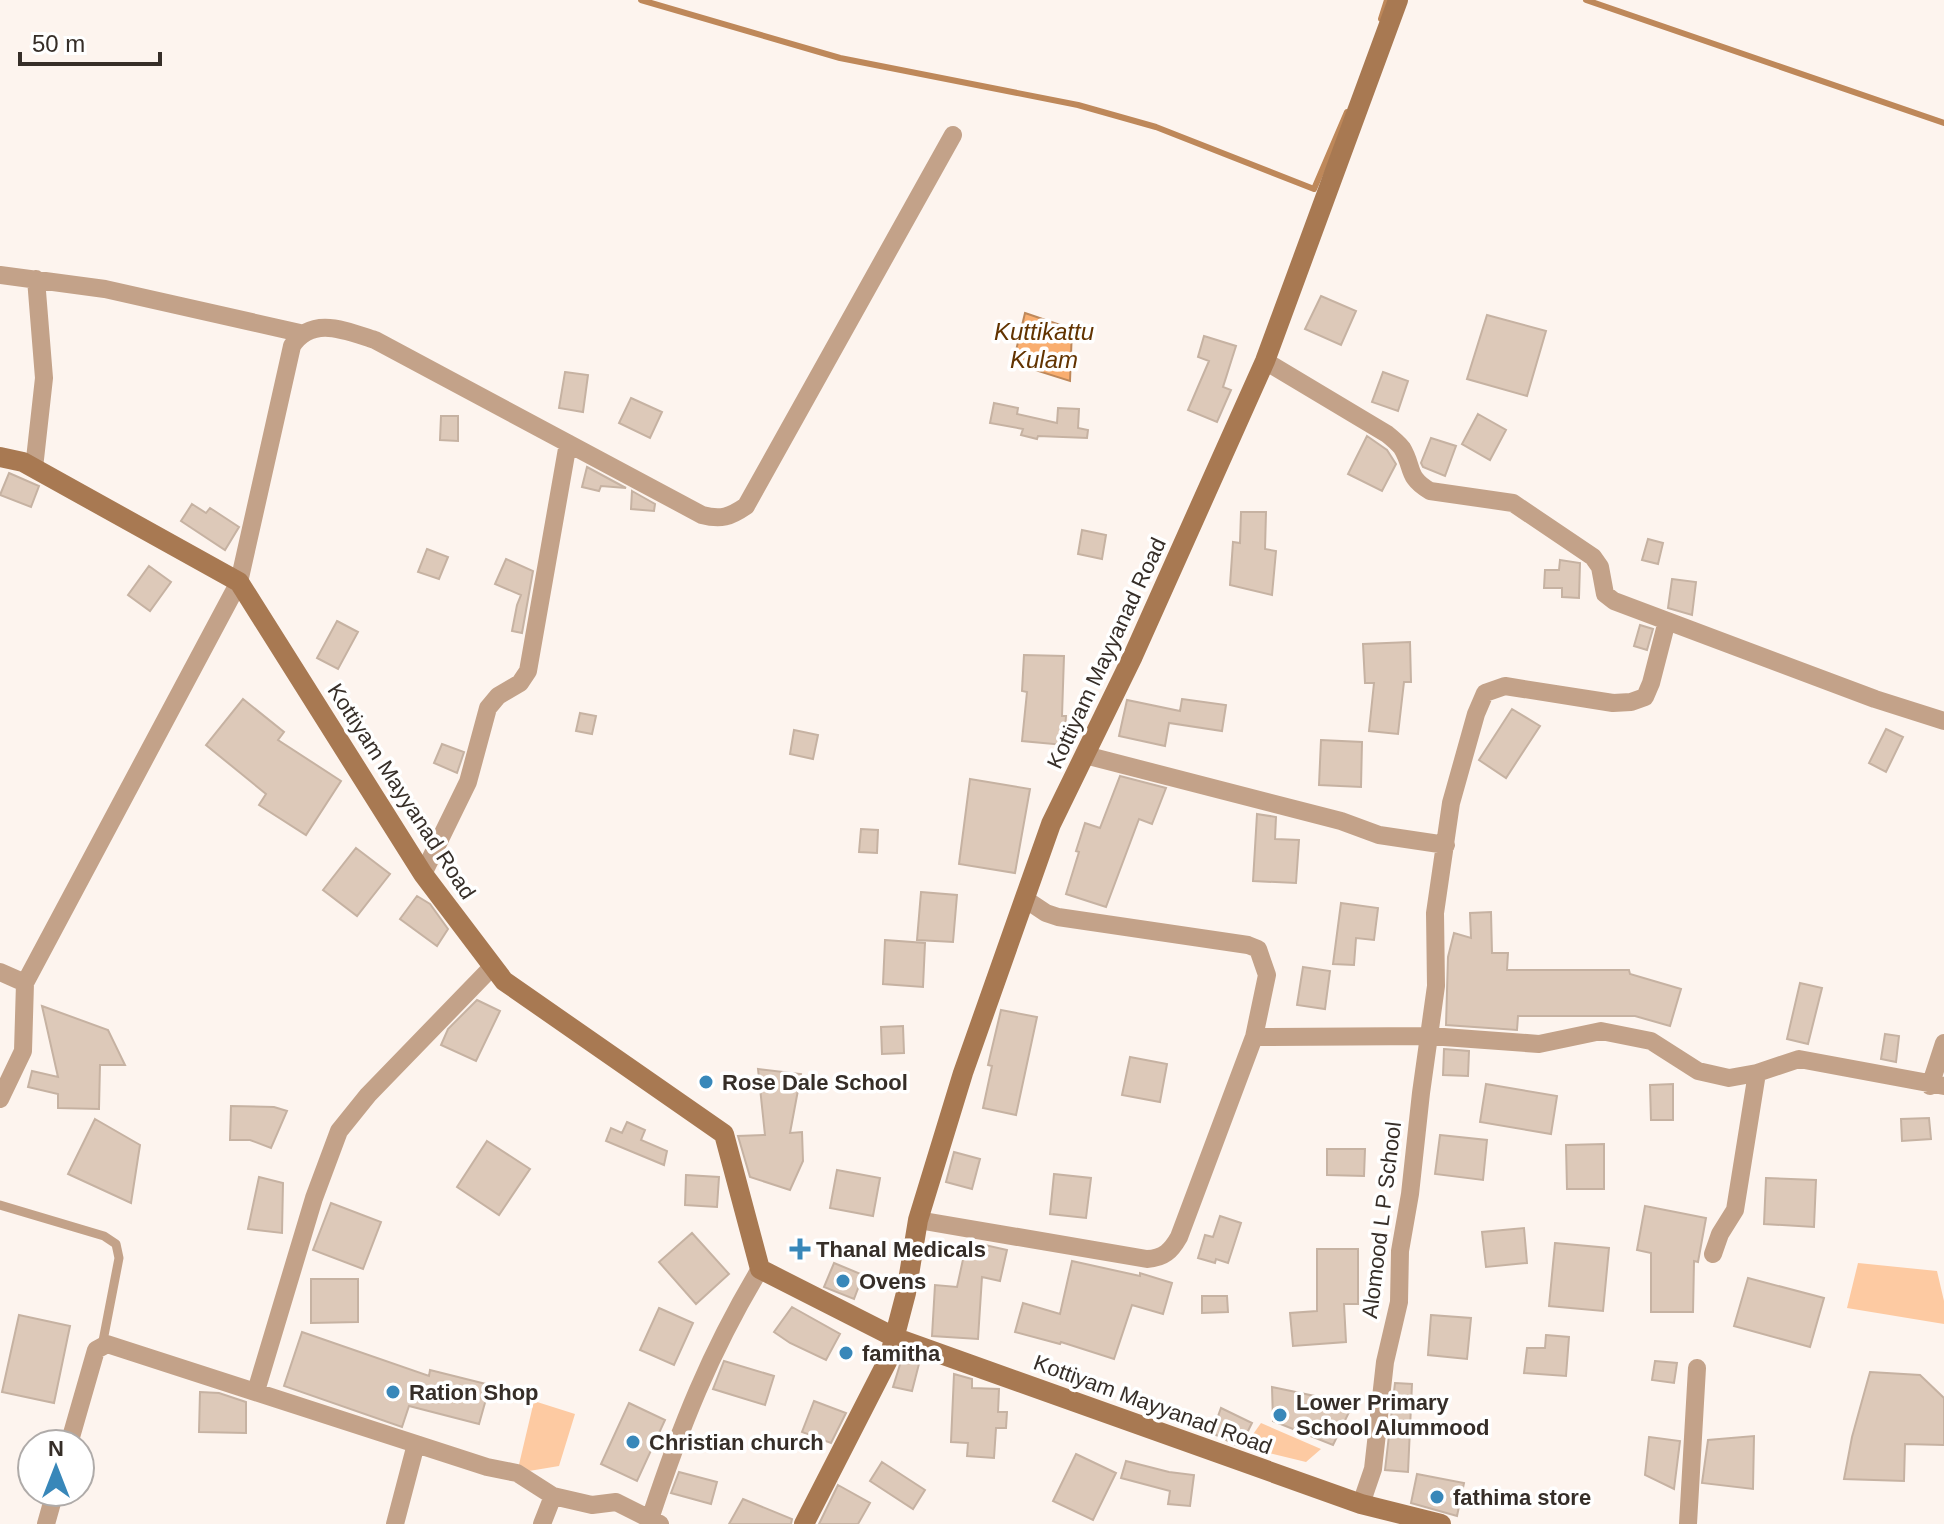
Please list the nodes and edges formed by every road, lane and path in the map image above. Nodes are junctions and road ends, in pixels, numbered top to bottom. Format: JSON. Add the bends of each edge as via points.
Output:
{"nodes":[{"id":1,"x":1398,"y":0,"type":"edge"},
{"id":2,"x":953,"y":135,"type":"dead end"},
{"id":3,"x":0,"y":275,"type":"edge"},
{"id":4,"x":36,"y":279,"type":"junction"},
{"id":5,"x":300,"y":333,"type":"junction"},
{"id":6,"x":1265,"y":361,"type":"junction"},
{"id":7,"x":568,"y":443,"type":"junction"},
{"id":8,"x":0,"y":457,"type":"edge"},
{"id":9,"x":34,"y":468,"type":"junction"},
{"id":10,"x":239,"y":582,"type":"junction"},
{"id":11,"x":1667,"y":621,"type":"junction"},
{"id":12,"x":1944,"y":721,"type":"edge"},
{"id":13,"x":1085,"y":755,"type":"junction"},
{"id":14,"x":1446,"y":845,"type":"junction"},
{"id":15,"x":423,"y":874,"type":"junction"},
{"id":16,"x":1025,"y":899,"type":"junction"},
{"id":17,"x":493,"y":966,"type":"junction"},
{"id":18,"x":0,"y":972,"type":"edge"},
{"id":19,"x":25,"y":983,"type":"junction"},
{"id":20,"x":1430,"y":1036,"type":"junction"},
{"id":21,"x":1254,"y":1037,"type":"junction"},
{"id":22,"x":1944,"y":1043,"type":"edge"},
{"id":23,"x":1757,"y":1073,"type":"junction"},
{"id":24,"x":1937,"y":1086,"type":"edge"},
{"id":25,"x":0,"y":1099,"type":"edge"},
{"id":26,"x":0,"y":1205,"type":"edge"},
{"id":27,"x":918,"y":1220,"type":"junction"},
{"id":28,"x":1713,"y":1254,"type":"dead end"},
{"id":29,"x":760,"y":1269,"type":"junction"},
{"id":30,"x":896,"y":1338,"type":"junction"},
{"id":31,"x":102,"y":1346,"type":"junction"},
{"id":32,"x":1697,"y":1368,"type":"dead end"},
{"id":33,"x":256,"y":1391,"type":"junction"},
{"id":34,"x":74,"y":1428,"type":"edge"},
{"id":35,"x":416,"y":1444,"type":"junction"},
{"id":36,"x":553,"y":1496,"type":"junction"},
{"id":37,"x":1361,"y":1504,"type":"junction"},
{"id":38,"x":1381,"y":1517,"type":"edge"},
{"id":39,"x":655,"y":1521,"type":"edge"},
{"id":40,"x":395,"y":1524,"type":"edge"},
{"id":41,"x":542,"y":1524,"type":"edge"},
{"id":42,"x":804,"y":1524,"type":"edge"},
{"id":43,"x":1441,"y":1524,"type":"edge"},
{"id":44,"x":1688,"y":1524,"type":"edge"}],
"edges":[{"from":1,"to":6,"type":"main road","name":"Kottiyam Mayyanad Road"},
{"from":2,"to":7,"type":"street","via":[[746,506],[718,519],[702,515]]},
{"from":3,"to":4,"type":"street"},
{"from":4,"to":5,"type":"street","via":[[105,289]]},
{"from":4,"to":9,"type":"street","via":[[44,378]]},
{"from":5,"to":7,"type":"street","via":[[326,328],[375,340]]},
{"from":5,"to":10,"type":"street","via":[[292,346]]},
{"from":6,"to":11,"type":"street","via":[[1387,434],[1401,446],[1419,484],[1430,491],[1513,503],[1593,557],[1605,594],[1614,601]]},
{"from":6,"to":13,"type":"main road","name":"Kottiyam Mayyanad Road"},
{"from":7,"to":15,"type":"street","via":[[528,671],[488,708],[468,782]]},
{"from":8,"to":9,"type":"main road","name":"Kottiyam Mayyanad Road"},
{"from":9,"to":10,"type":"main road","name":"Kottiyam Mayyanad Road"},
{"from":10,"to":15,"type":"main road","name":"Kottiyam Mayyanad Road"},
{"from":10,"to":19,"type":"street"},
{"from":11,"to":12,"type":"street"},
{"from":11,"to":14,"type":"street","name":"Alomood L P School","via":[[1645,697],[1613,703],[1505,686],[1485,693],[1451,803]]},
{"from":13,"to":14,"type":"street","via":[[1379,835]]},
{"from":13,"to":16,"type":"main road","name":"Kottiyam Mayyanad Road","via":[[1051,824]]},
{"from":14,"to":20,"type":"street","name":"Alomood L P School","via":[[1435,913]]},
{"from":15,"to":17,"type":"main road","name":"Kottiyam Mayyanad Road"},
{"from":16,"to":21,"type":"street","via":[[1058,917],[1258,949],[1267,975]]},
{"from":16,"to":27,"type":"main road","name":"Kottiyam Mayyanad Road"},
{"from":17,"to":29,"type":"main road","name":"Kottiyam Mayyanad Road","via":[[504,981],[724,1134]]},
{"from":17,"to":33,"type":"street","via":[[339,1131]]},
{"from":18,"to":19,"type":"street"},
{"from":19,"to":25,"type":"street","via":[[23,1051]]},
{"from":20,"to":21,"type":"street"},
{"from":20,"to":23,"type":"street","via":[[1539,1044],[1601,1031],[1651,1041],[1698,1071],[1729,1078]]},
{"from":20,"to":37,"type":"street","name":"Alomood L P School","via":[[1400,1251],[1399,1302],[1385,1362],[1373,1469]]},
{"from":21,"to":27,"type":"street","via":[[1179,1237],[1159,1258]]},
{"from":22,"to":24,"type":"street"},
{"from":23,"to":24,"type":"street","via":[[1799,1059]]},
{"from":23,"to":28,"type":"street","via":[[1735,1210]]},
{"from":26,"to":31,"type":"lane","via":[[116,1244],[119,1258]]},
{"from":27,"to":30,"type":"main road","name":"Kottiyam Mayyanad Road"},
{"from":29,"to":30,"type":"main road","name":"Kottiyam Mayyanad Road"},
{"from":29,"to":39,"type":"street","via":[[730,1319],[681,1427]]},
{"from":30,"to":37,"type":"main road","name":"Kottiyam Mayyanad Road"},
{"from":30,"to":42,"type":"main road","name":"Kottiyam Mayyanad Road"},
{"from":31,"to":33,"type":"street","via":[[117,1346]]},
{"from":31,"to":34,"type":"street","via":[[96,1350]]},
{"from":32,"to":44,"type":"street"},
{"from":33,"to":35,"type":"street"},
{"from":35,"to":36,"type":"street","via":[[517,1473]]},
{"from":35,"to":40,"type":"street"},
{"from":36,"to":39,"type":"street","via":[[592,1505],[616,1502]]},
{"from":36,"to":41,"type":"street"},
{"from":37,"to":38,"type":"main road","name":"Kottiyam Mayyanad Road"},
{"from":38,"to":43,"type":"main road","name":"Kottiyam Mayyanad Road"}]}
